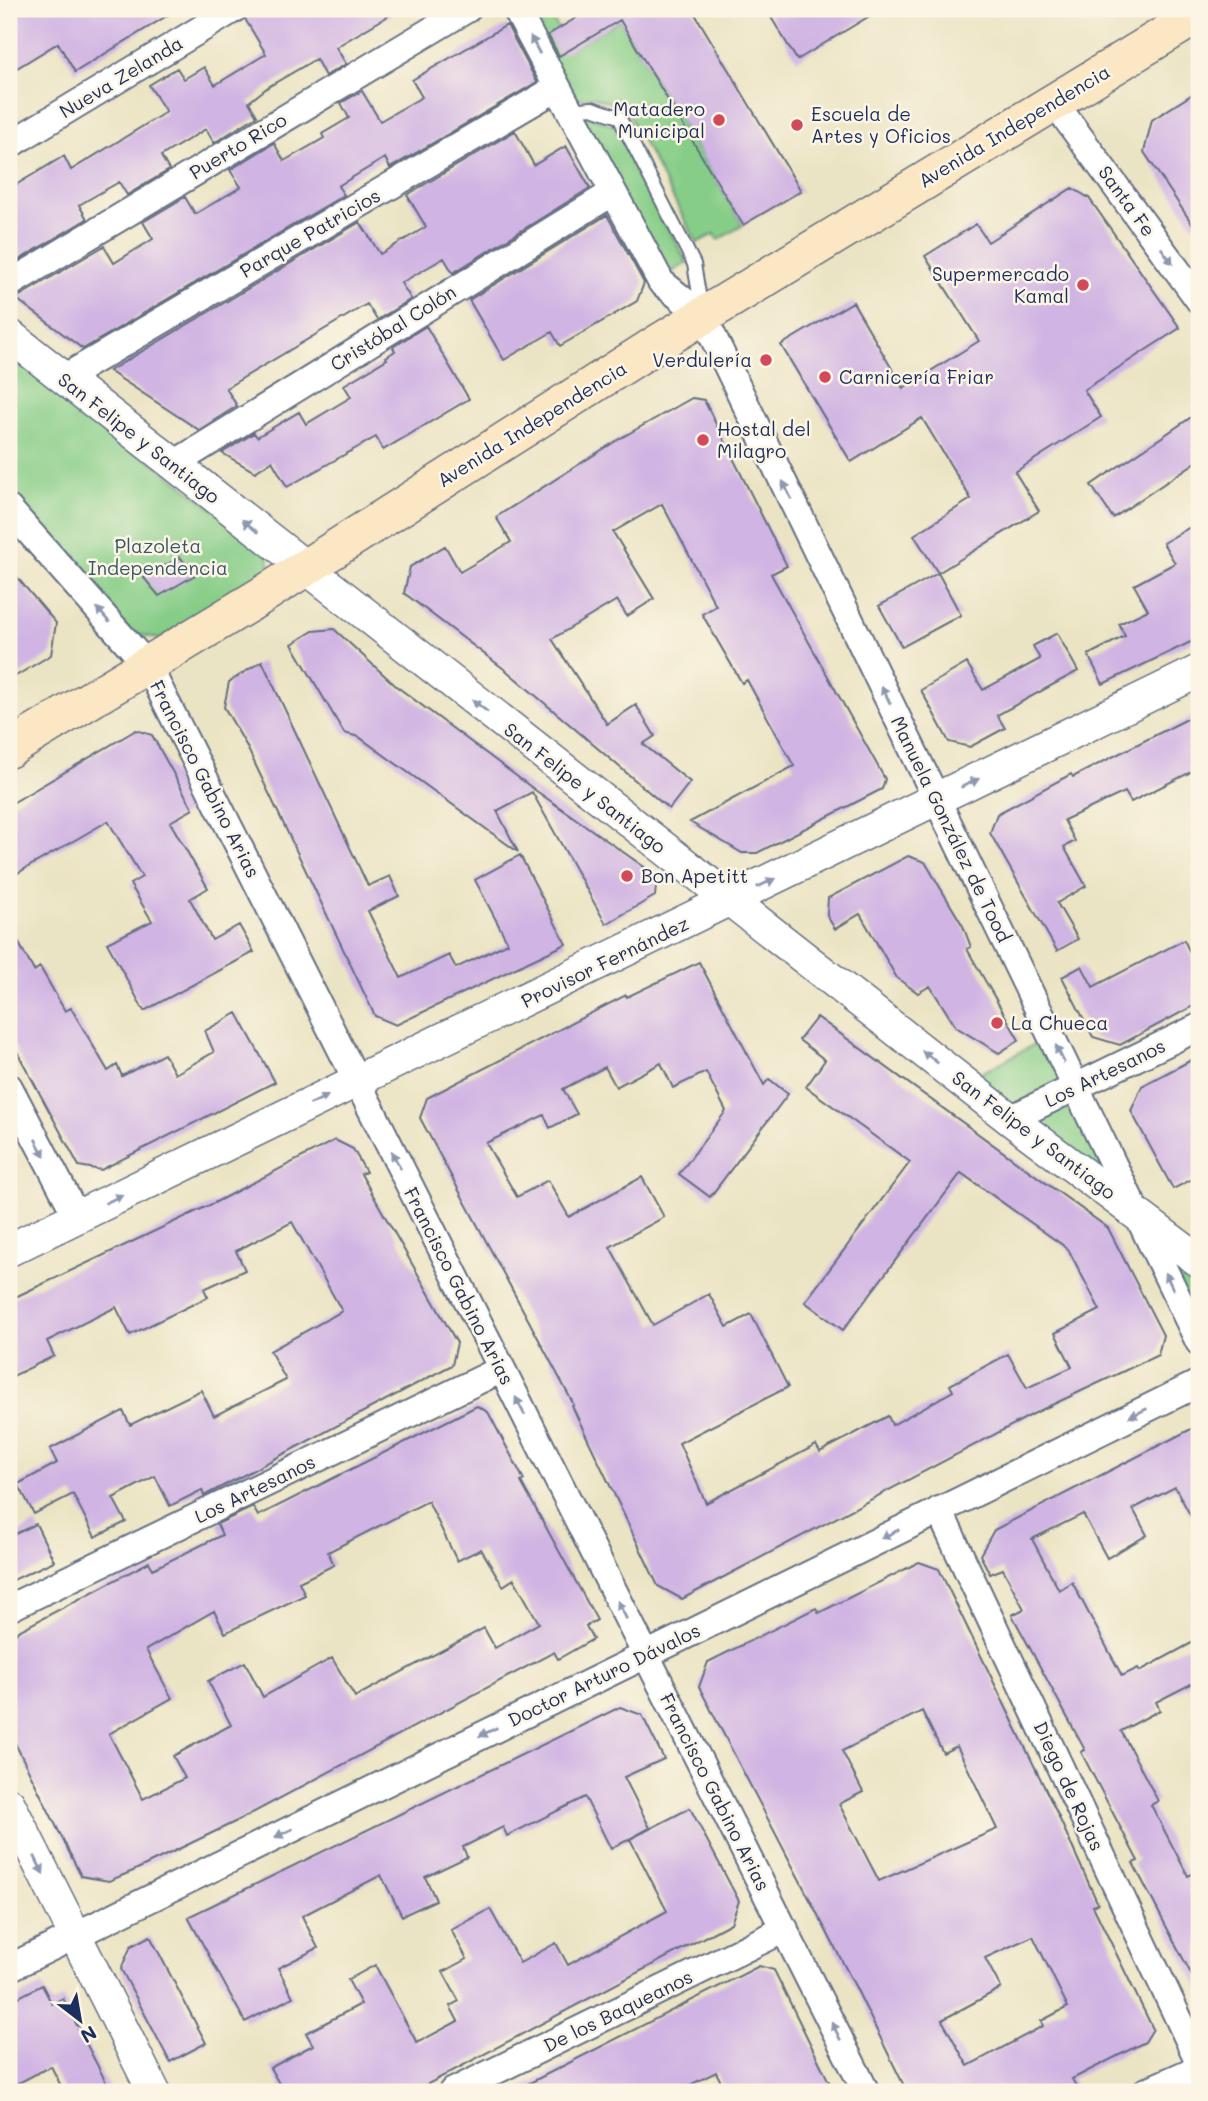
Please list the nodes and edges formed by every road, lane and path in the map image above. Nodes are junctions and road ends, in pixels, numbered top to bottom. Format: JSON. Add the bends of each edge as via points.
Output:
{"nodes":[{"id":1,"x":234,"y":9,"type":"edge"},
{"id":2,"x":467,"y":9,"type":"edge"},
{"id":3,"x":516,"y":9,"type":"edge"},
{"id":4,"x":1199,"y":14,"type":"edge"},
{"id":5,"x":563,"y":99,"type":"junction"},
{"id":6,"x":1054,"y":102,"type":"junction"},
{"id":7,"x":9,"y":145,"type":"edge"},
{"id":8,"x":612,"y":192,"type":"junction"},
{"id":9,"x":9,"y":284,"type":"edge"},
{"id":10,"x":1199,"y":300,"type":"edge"},
{"id":11,"x":703,"y":316,"type":"junction"},
{"id":12,"x":9,"y":335,"type":"edge"},
{"id":13,"x":64,"y":378,"type":"junction"},
{"id":14,"x":174,"y":464,"type":"junction"},
{"id":15,"x":9,"y":509,"type":"edge"},
{"id":16,"x":304,"y":568,"type":"junction"},
{"id":17,"x":148,"y":666,"type":"junction"},
{"id":18,"x":1199,"y":671,"type":"edge"},
{"id":19,"x":9,"y":749,"type":"edge"},
{"id":20,"x":936,"y":799,"type":"junction"},
{"id":21,"x":730,"y":901,"type":"junction"},
{"id":22,"x":1199,"y":1027,"type":"edge"},
{"id":23,"x":356,"y":1082,"type":"junction"},
{"id":24,"x":9,"y":1087,"type":"edge"},
{"id":25,"x":1076,"y":1088,"type":"junction"},
{"id":26,"x":1010,"y":1119,"type":"junction"},
{"id":27,"x":1136,"y":1213,"type":"junction"},
{"id":28,"x":77,"y":1217,"type":"junction"},
{"id":29,"x":9,"y":1250,"type":"edge"},
{"id":30,"x":1199,"y":1261,"type":"edge"},
{"id":31,"x":1199,"y":1342,"type":"edge"},
{"id":32,"x":502,"y":1369,"type":"junction"},
{"id":33,"x":1199,"y":1382,"type":"edge"},
{"id":34,"x":939,"y":1510,"type":"junction"},
{"id":35,"x":9,"y":1608,"type":"edge"},
{"id":36,"x":645,"y":1655,"type":"junction"},
{"id":37,"x":9,"y":1804,"type":"edge"},
{"id":38,"x":785,"y":1929,"type":"junction"},
{"id":39,"x":74,"y":1936,"type":"junction"},
{"id":40,"x":9,"y":1968,"type":"edge"},
{"id":41,"x":1199,"y":2062,"type":"edge"},
{"id":42,"x":1199,"y":2068,"type":"edge"},
{"id":43,"x":154,"y":2092,"type":"edge"},
{"id":44,"x":452,"y":2092,"type":"edge"},
{"id":45,"x":866,"y":2092,"type":"edge"},
{"id":46,"x":1145,"y":2092,"type":"edge"}],
"edges":[{"from":1,"to":7,"type":"street","name":"Nueva Zelanda"},
{"from":2,"to":9,"type":"street","name":"Puerto Rico"},
{"from":5,"to":3,"type":"street","name":"Manuela González de Tood","one_way":true},
{"from":4,"to":6,"type":"main road","name":"Avenida Independencia"},
{"from":5,"to":8,"type":"street","name":"Manuela González de Tood"},
{"from":5,"to":11,"type":"lane","name":"Manuela González de Tood","via":[[619,117],[694,264]]},
{"from":5,"to":13,"type":"street","name":"Parque Patricios"},
{"from":6,"to":10,"type":"street","name":"Santa Fe","one_way":true},
{"from":6,"to":11,"type":"main road","name":"Avenida Independencia"},
{"from":8,"to":11,"type":"street","name":"Manuela González de Tood","via":[[661,282]]},
{"from":8,"to":14,"type":"street","name":"Cristóbal Colón"},
{"from":11,"to":16,"type":"main road","name":"Avenida Independencia"},
{"from":20,"to":11,"type":"street","name":"Manuela González de Tood","one_way":true},
{"from":12,"to":13,"type":"street","name":"San Felipe y Santiago"},
{"from":13,"to":14,"type":"street","name":"San Felipe y Santiago"},
{"from":16,"to":14,"type":"street","name":"San Felipe y Santiago","one_way":true},
{"from":17,"to":15,"type":"street","name":"Francisco Gabino Arias","one_way":true},
{"from":16,"to":17,"type":"main road","name":"Avenida Independencia"},
{"from":21,"to":16,"type":"street","name":"San Felipe y Santiago","one_way":true},
{"from":17,"to":19,"type":"main road","name":"Avenida Independencia"},
{"from":17,"to":23,"type":"street","name":"Francisco Gabino Arias"},
{"from":20,"to":18,"type":"street","name":"Provisor Fernández","one_way":true},
{"from":21,"to":20,"type":"street","name":"Provisor Fernández","one_way":true},
{"from":25,"to":20,"type":"street","name":"Manuela González de Tood","one_way":true},
{"from":21,"to":23,"type":"street","name":"Provisor Fernández"},
{"from":26,"to":21,"type":"street","name":"San Felipe y Santiago","one_way":true},
{"from":22,"to":25,"type":"street","name":"Los Artesanos"},
{"from":28,"to":23,"type":"street","name":"Provisor Fernández","one_way":true},
{"from":32,"to":23,"type":"street","name":"Francisco Gabino Arias","one_way":true},
{"from":24,"to":28,"type":"street","one_way":true},
{"from":25,"to":26,"type":"street","name":"Los Artesanos"},
{"from":25,"to":27,"type":"street","name":"Manuela González de Tood"},
{"from":26,"to":27,"type":"street","name":"San Felipe y Santiago"},
{"from":27,"to":30,"type":"street","name":"San Felipe y Santiago"},
{"from":31,"to":27,"type":"street","name":"Manuela González de Tood","one_way":true},
{"from":28,"to":29,"type":"street","name":"Provisor Fernández"},
{"from":32,"to":35,"type":"street","name":"Los Artesanos"},
{"from":36,"to":32,"type":"street","name":"Francisco Gabino Arias","one_way":true},
{"from":33,"to":34,"type":"street","name":"Doctor Arturo Dávalos","one_way":true},
{"from":34,"to":36,"type":"street","name":"Doctor Arturo Dávalos","one_way":true},
{"from":34,"to":41,"type":"street","name":"Diego de Rojas"},
{"from":36,"to":38,"type":"street","name":"Francisco Gabino Arias"},
{"from":36,"to":39,"type":"street","name":"Doctor Arturo Dávalos","one_way":true},
{"from":37,"to":39,"type":"street","one_way":true},
{"from":38,"to":44,"type":"street","name":"De los Baqueanos"},
{"from":45,"to":38,"type":"street","name":"Francisco Gabino Arias","one_way":true},
{"from":39,"to":40,"type":"street","name":"Doctor Arturo Dávalos"},
{"from":39,"to":43,"type":"street"},
{"from":42,"to":46,"type":"street"}]}
